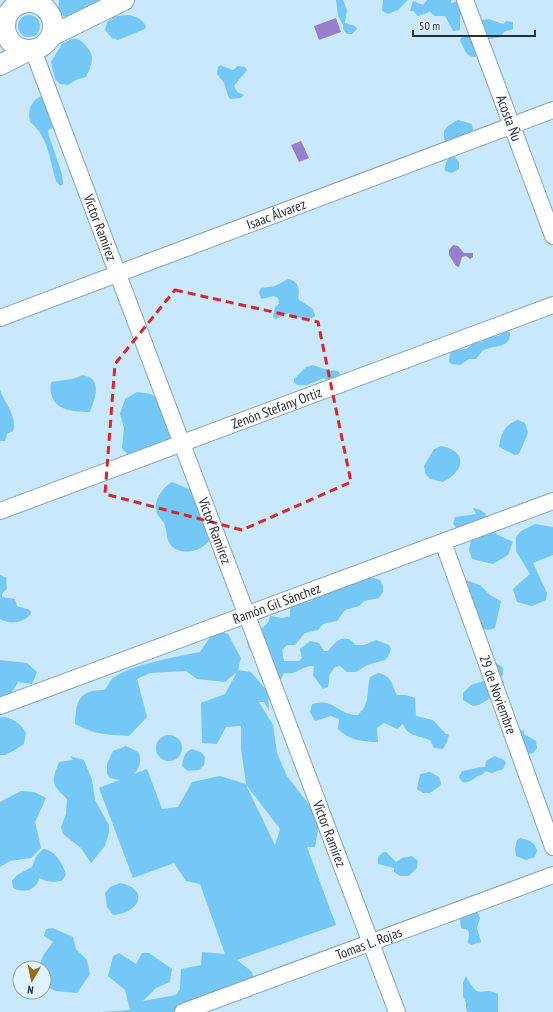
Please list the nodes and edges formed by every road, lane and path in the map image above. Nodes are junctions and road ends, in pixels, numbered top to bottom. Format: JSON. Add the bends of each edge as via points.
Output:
{"nodes":[{"id":1,"x":124,"y":0,"type":"edge"},
{"id":2,"x":465,"y":0,"type":"edge"},
{"id":3,"x":19,"y":4,"type":"edge"},
{"id":4,"x":51,"y":36,"type":"junction"},
{"id":5,"x":31,"y":50,"type":"junction"},
{"id":6,"x":0,"y":65,"type":"edge"},
{"id":7,"x":553,"y":110,"type":"edge"},
{"id":8,"x":512,"y":125,"type":"junction"},
{"id":9,"x":553,"y":236,"type":"edge"},
{"id":10,"x":118,"y":274,"type":"junction"},
{"id":11,"x":553,"y":305,"type":"edge"},
{"id":12,"x":0,"y":318,"type":"edge"},
{"id":13,"x":182,"y":443,"type":"junction"},
{"id":14,"x":553,"y":501,"type":"edge"},
{"id":15,"x":0,"y":511,"type":"edge"},
{"id":16,"x":443,"y":542,"type":"junction"},
{"id":17,"x":247,"y":615,"type":"junction"},
{"id":18,"x":0,"y":706,"type":"edge"},
{"id":19,"x":553,"y":847,"type":"edge"},
{"id":20,"x":553,"y":875,"type":"edge"},
{"id":21,"x":371,"y":942,"type":"junction"},
{"id":22,"x":184,"y":1012,"type":"edge"},
{"id":23,"x":397,"y":1012,"type":"edge"}],
"edges":[{"from":1,"to":4,"type":"main road"},
{"from":2,"to":8,"type":"street","name":"Acosta Ñu"},
{"from":3,"to":4,"type":"main road","via":[[40,4],[50,14],[53,28]]},
{"from":3,"to":5,"type":"main road","via":[[7,15],[6,36],[15,46]]},
{"from":4,"to":5,"type":"main road","via":[[42,47]]},
{"from":5,"to":6,"type":"main road"},
{"from":5,"to":10,"type":"street","name":"Víctor Ramírez"},
{"from":7,"to":8,"type":"street","name":"Isaac Álvarez"},
{"from":8,"to":9,"type":"street","name":"Acosta Ñu"},
{"from":8,"to":10,"type":"street","name":"Isaac Álvarez"},
{"from":10,"to":12,"type":"street","name":"Isaac Álvarez"},
{"from":10,"to":13,"type":"street","name":"Víctor Ramírez"},
{"from":11,"to":13,"type":"street","name":"Zenón Stefany Ortiz"},
{"from":13,"to":15,"type":"street","name":"Zenón Stefany Ortiz"},
{"from":13,"to":17,"type":"street","name":"Víctor Ramírez"},
{"from":14,"to":16,"type":"street","name":"Ramón Gil Sánchez"},
{"from":16,"to":17,"type":"street","name":"Ramón Gil Sánchez"},
{"from":16,"to":19,"type":"street","name":"29 de Noviembre"},
{"from":17,"to":18,"type":"street","name":"Ramón Gil Sánchez"},
{"from":17,"to":21,"type":"street","name":"Víctor Ramírez"},
{"from":20,"to":21,"type":"street","name":"Tomas L. Rojas"},
{"from":21,"to":22,"type":"street","name":"Tomas L. Rojas"},
{"from":21,"to":23,"type":"street","name":"Víctor Ramírez"}]}
